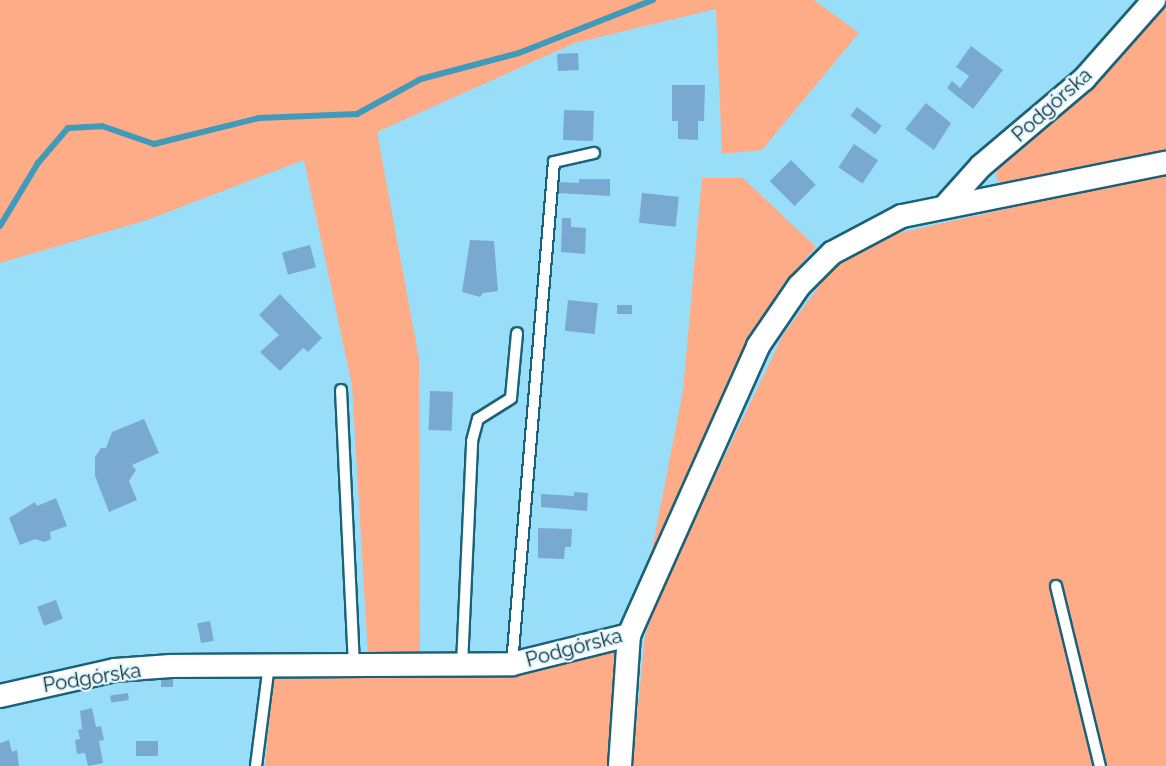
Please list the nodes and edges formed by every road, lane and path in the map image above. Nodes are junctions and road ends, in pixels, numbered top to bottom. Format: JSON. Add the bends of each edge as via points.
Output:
{"nodes":[{"id":1,"x":1154,"y":0,"type":"edge"},
{"id":2,"x":594,"y":153,"type":"dead end"},
{"id":3,"x":1166,"y":163,"type":"edge"},
{"id":4,"x":945,"y":206,"type":"junction"},
{"id":5,"x":517,"y":333,"type":"dead end"},
{"id":6,"x":341,"y":390,"type":"dead end"},
{"id":7,"x":1056,"y":586,"type":"dead end"},
{"id":8,"x":629,"y":635,"type":"junction"},
{"id":9,"x":512,"y":664,"type":"junction"},
{"id":10,"x":269,"y":665,"type":"junction"},
{"id":11,"x":354,"y":666,"type":"junction"},
{"id":12,"x":462,"y":666,"type":"junction"},
{"id":13,"x":0,"y":696,"type":"edge"},
{"id":14,"x":256,"y":766,"type":"edge"},
{"id":15,"x":620,"y":766,"type":"edge"},
{"id":16,"x":1100,"y":766,"type":"edge"}],
"edges":[{"from":1,"to":4,"type":"street","name":"Podgórska","via":[[1084,80],[981,166]]},
{"from":2,"to":9,"type":"lane","via":[[554,162]]},
{"from":3,"to":4,"type":"street","name":"Podgórska"},
{"from":4,"to":8,"type":"street","name":"Podgórska","via":[[902,216],[832,253],[773,319]]},
{"from":5,"to":12,"type":"lane","via":[[511,398],[478,419],[472,441]]},
{"from":6,"to":11,"type":"lane"},
{"from":7,"to":16,"type":"lane"},
{"from":8,"to":9,"type":"street","name":"Podgórska"},
{"from":8,"to":15,"type":"street"},
{"from":9,"to":12,"type":"street","name":"Podgórska"},
{"from":10,"to":11,"type":"street","name":"Podgórska"},
{"from":10,"to":13,"type":"street","name":"Podgórska","via":[[116,670]]},
{"from":10,"to":14,"type":"lane"},
{"from":11,"to":12,"type":"street","name":"Podgórska"}]}
